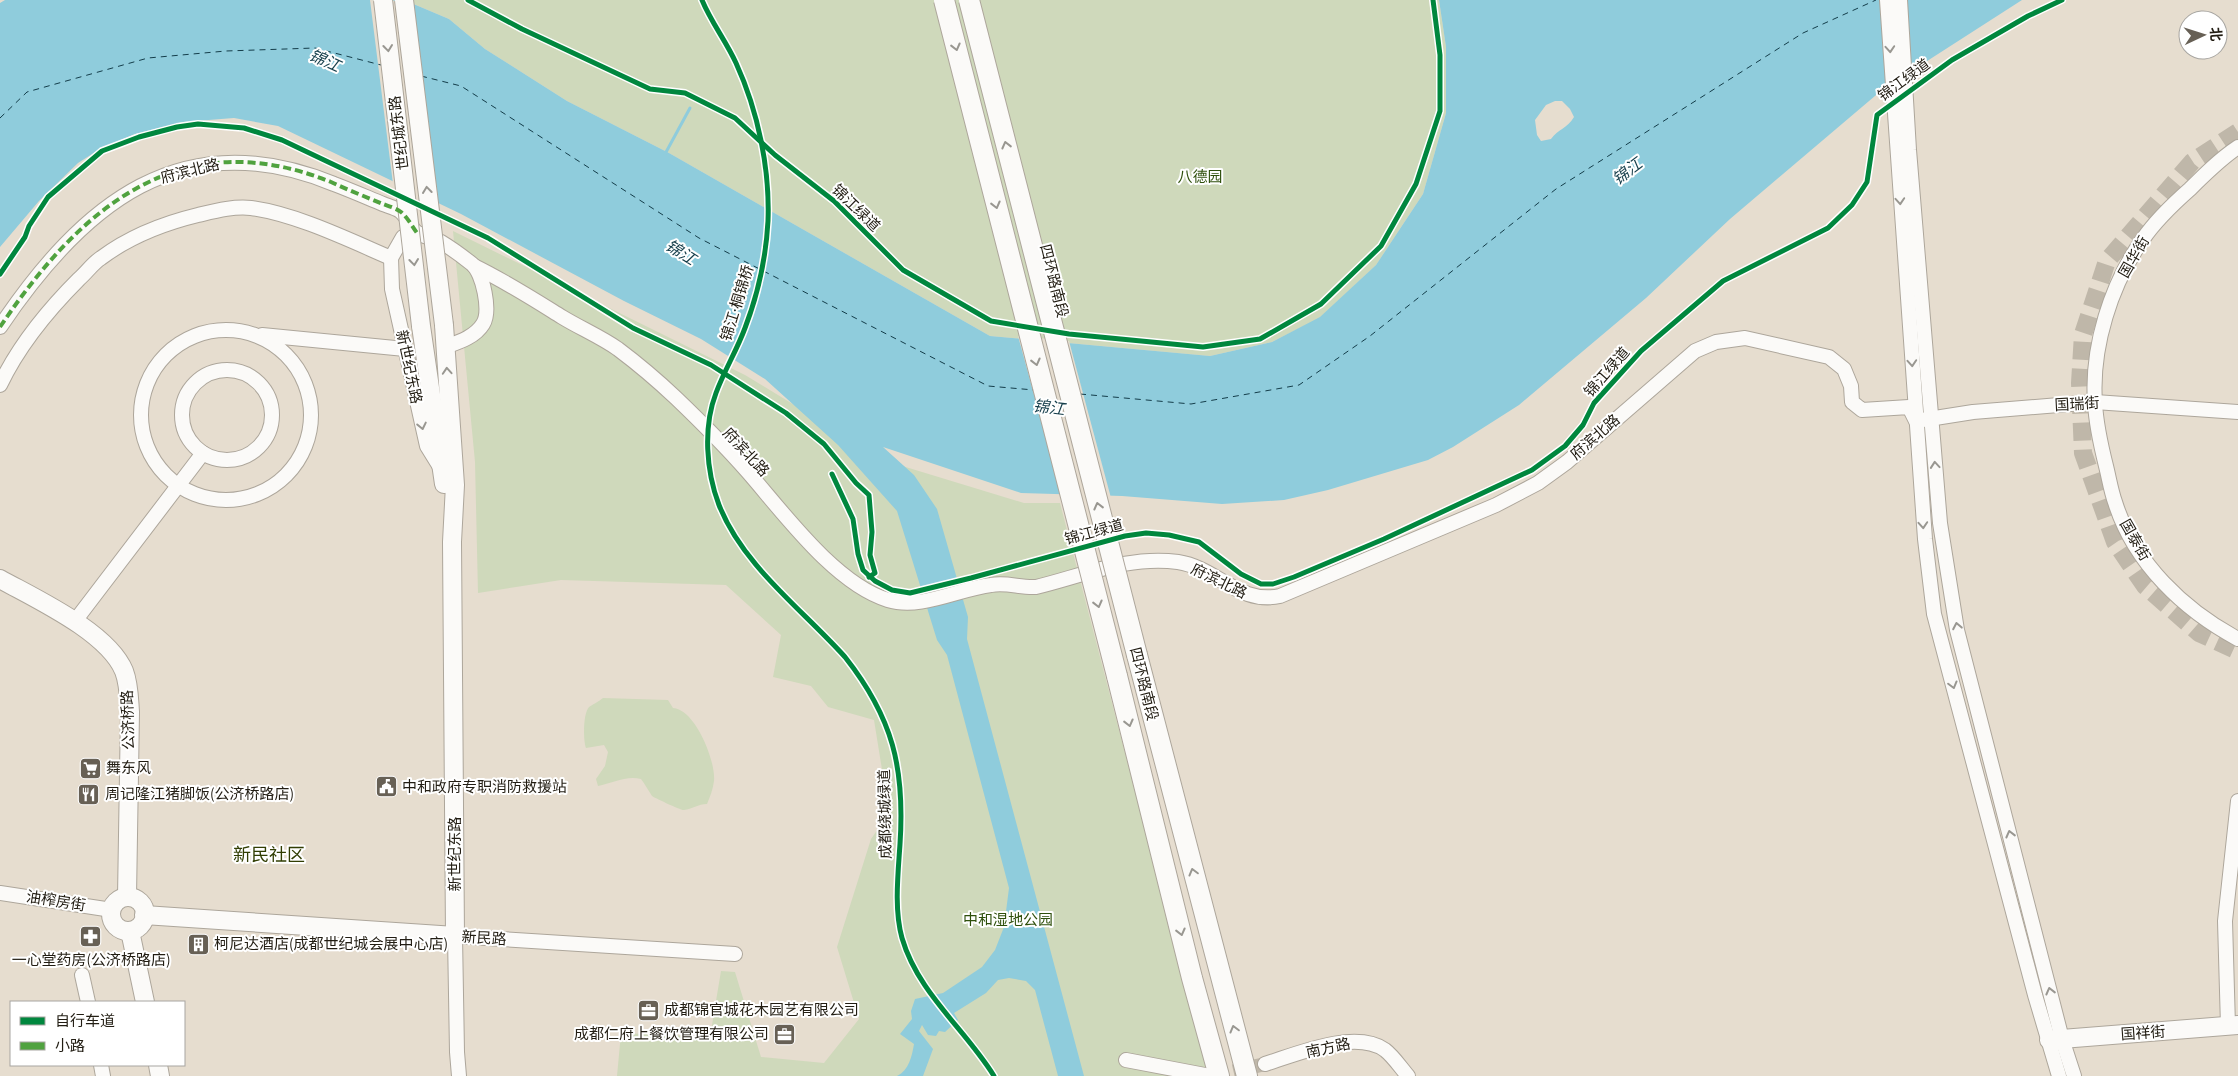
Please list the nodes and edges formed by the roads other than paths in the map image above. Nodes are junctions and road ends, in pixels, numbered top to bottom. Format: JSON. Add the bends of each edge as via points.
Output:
{"nodes":[{"id":1,"x":383,"y":0,"type":"edge"},
{"id":2,"x":404,"y":0,"type":"edge"},
{"id":3,"x":944,"y":0,"type":"edge"},
{"id":4,"x":969,"y":0,"type":"edge"},
{"id":5,"x":1887,"y":0,"type":"edge"},
{"id":6,"x":1900,"y":0,"type":"edge"},
{"id":7,"x":2238,"y":147,"type":"edge"},
{"id":8,"x":417,"y":233,"type":"junction"},
{"id":9,"x":391,"y":258,"type":"junction"},
{"id":10,"x":474,"y":266,"type":"junction"},
{"id":11,"x":444,"y":325,"type":"joint"},
{"id":12,"x":422,"y":326,"type":"joint"},
{"id":13,"x":0,"y":327,"type":"edge"},
{"id":14,"x":257,"y":334,"type":"junction"},
{"id":15,"x":445,"y":348,"type":"junction"},
{"id":16,"x":406,"y":349,"type":"junction"},
{"id":17,"x":0,"y":385,"type":"edge"},
{"id":18,"x":2094,"y":402,"type":"junction"},
{"id":19,"x":2238,"y":412,"type":"edge"},
{"id":20,"x":1930,"y":418,"type":"junction"},
{"id":21,"x":1916,"y":420,"type":"junction"},
{"id":22,"x":202,"y":453,"type":"junction"},
{"id":23,"x":442,"y":471,"type":"junction"},
{"id":24,"x":178,"y":485,"type":"junction"},
{"id":25,"x":452,"y":542,"type":"junction"},
{"id":26,"x":0,"y":579,"type":"edge"},
{"id":27,"x":74,"y":621,"type":"junction"},
{"id":28,"x":2238,"y":640,"type":"edge"},
{"id":29,"x":2238,"y":801,"type":"edge"},
{"id":30,"x":0,"y":892,"type":"edge"},
{"id":31,"x":127,"y":897,"type":"junction"},
{"id":32,"x":112,"y":910,"type":"junction"},
{"id":33,"x":144,"y":915,"type":"junction"},
{"id":34,"x":130,"y":931,"type":"junction"},
{"id":35,"x":455,"y":936,"type":"junction"},
{"id":36,"x":734,"y":954,"type":"dead end"},
{"id":37,"x":82,"y":975,"type":"dead end"},
{"id":38,"x":88,"y":1001,"type":"edge"},
{"id":39,"x":145,"y":1001,"type":"edge"},
{"id":40,"x":2235,"y":1030,"type":"edge"},
{"id":41,"x":2057,"y":1044,"type":"junction"},
{"id":42,"x":1126,"y":1060,"type":"dead end"},
{"id":43,"x":1265,"y":1064,"type":"tunnel mouth"},
{"id":44,"x":459,"y":1076,"type":"edge"},
{"id":45,"x":1210,"y":1076,"type":"edge"},
{"id":46,"x":1219,"y":1076,"type":"edge"},
{"id":47,"x":1247,"y":1076,"type":"edge"},
{"id":48,"x":1408,"y":1076,"type":"edge"},
{"id":49,"x":2059,"y":1076,"type":"edge"},
{"id":50,"x":2074,"y":1076,"type":"edge"}],
"edges":[{"from":1,"to":12,"type":"main road","name":"世纪城东路","one_way":true,"bridge":true},
{"from":11,"to":2,"type":"main road","name":"世纪城东路","one_way":true,"bridge":true},
{"from":3,"to":46,"type":"highway","name":"四环路南段","one_way":true,"bridge":true},
{"from":47,"to":4,"type":"highway","name":"四环路南段","one_way":true,"bridge":true},
{"from":5,"to":21,"type":"street","one_way":true},
{"from":6,"to":20,"type":"street"},
{"from":7,"to":18,"type":"street","name":"国华街","via":[[2171,207],[2144,238],[2126,268],[2105,321]]},
{"from":8,"to":9,"type":"street","via":[[403,237]]},
{"from":8,"to":10,"type":"street","name":"府滨北路","via":[[440,241]]},
{"from":8,"to":13,"type":"street","name":"府滨北路","via":[[400,211],[322,179],[270,164],[228,161],[195,166],[135,188],[104,208],[70,237],[18,299]]},
{"from":9,"to":16,"type":"street","name":"新世纪东路","via":[[392,289]]},
{"from":9,"to":17,"type":"street","via":[[328,231],[250,208],[219,210],[183,218],[129,240],[100,258],[33,332]]},
{"from":10,"to":15,"type":"street","name":"府滨北路","via":[[484,288],[484,322],[476,332]]},
{"from":10,"to":21,"type":"street","name":"府滨北路","via":[[624,355],[675,398],[846,578],[873,595],[890,600],[919,601],[1005,583],[1024,588],[1036,587],[1142,561],[1178,562],[1214,574],[1252,597],[1280,596],[1496,505],[1538,483],[1696,351],[1716,342],[1745,338],[1829,357],[1844,369],[1851,386],[1852,402],[1862,410],[1909,407]]},
{"from":11,"to":15,"type":"main road","name":"新世纪东路"},
{"from":12,"to":23,"type":"main road","name":"新世纪东路"},
{"from":14,"to":16,"type":"street"},
{"from":14,"to":24,"type":"street","via":[[228,328],[199,332],[174,346],[154,368],[142,394],[140,424],[148,452],[165,476]]},
{"from":14,"to":24,"type":"street","via":[[280,348],[302,377],[309,394],[311,421],[305,448],[290,471],[270,488],[244,498],[218,500],[189,493]]},
{"from":25,"to":15,"type":"main road","name":"新世纪东路","one_way":true,"via":[[455,485]]},
{"from":16,"to":23,"type":"street","name":"新世纪东路","one_way":true,"via":[[427,446]]},
{"from":18,"to":19,"type":"street","name":"国瑞街"},
{"from":18,"to":20,"type":"street","name":"国瑞街"},
{"from":18,"to":28,"type":"street","name":"国泰街","via":[[2115,504],[2130,538],[2176,597],[2210,624]]},
{"from":20,"to":21,"type":"street","name":"国瑞街"},
{"from":41,"to":20,"type":"street","one_way":true,"via":[[1957,630],[1940,523]]},
{"from":21,"to":41,"type":"street","one_way":true,"via":[[1924,539],[1934,614],[2035,995]]},
{"from":22,"to":22,"type":"street","via":[[216,459],[231,460],[259,448],[268,436],[272,406],[266,391],[256,380],[243,372],[228,369],[214,371],[191,388],[183,408],[185,430]]},
{"from":22,"to":24,"type":"street"},
{"from":23,"to":25,"type":"main road","name":"新世纪东路"},
{"from":24,"to":27,"type":"street"},
{"from":25,"to":35,"type":"main road","name":"新世纪东路"},
{"from":26,"to":27,"type":"main road","name":"公济桥路"},
{"from":27,"to":31,"type":"main road","name":"公济桥路","via":[[112,651],[129,690]]},
{"from":29,"to":40,"type":"street","via":[[2225,921]]},
{"from":30,"to":32,"type":"street","name":"油榨房街"},
{"from":31,"to":32,"type":"main road","via":[[117,901]]},
{"from":31,"to":33,"type":"main road","via":[[141,904]]},
{"from":32,"to":34,"type":"main road","via":[[115,925]]},
{"from":33,"to":34,"type":"main road","via":[[140,925]]},
{"from":33,"to":35,"type":"main road","name":"新民路"},
{"from":34,"to":39,"type":"main road"},
{"from":35,"to":36,"type":"street","name":"新民路"},
{"from":35,"to":44,"type":"street","name":"新世纪东路"},
{"from":37,"to":38,"type":"street"},
{"from":40,"to":41,"type":"main road","name":"国祥街"},
{"from":41,"to":49,"type":"street"},
{"from":41,"to":50,"type":"street"},
{"from":42,"to":45,"type":"street"},
{"from":43,"to":48,"type":"street","name":"南方路","via":[[1338,1043],[1364,1042],[1385,1050]]}]}
